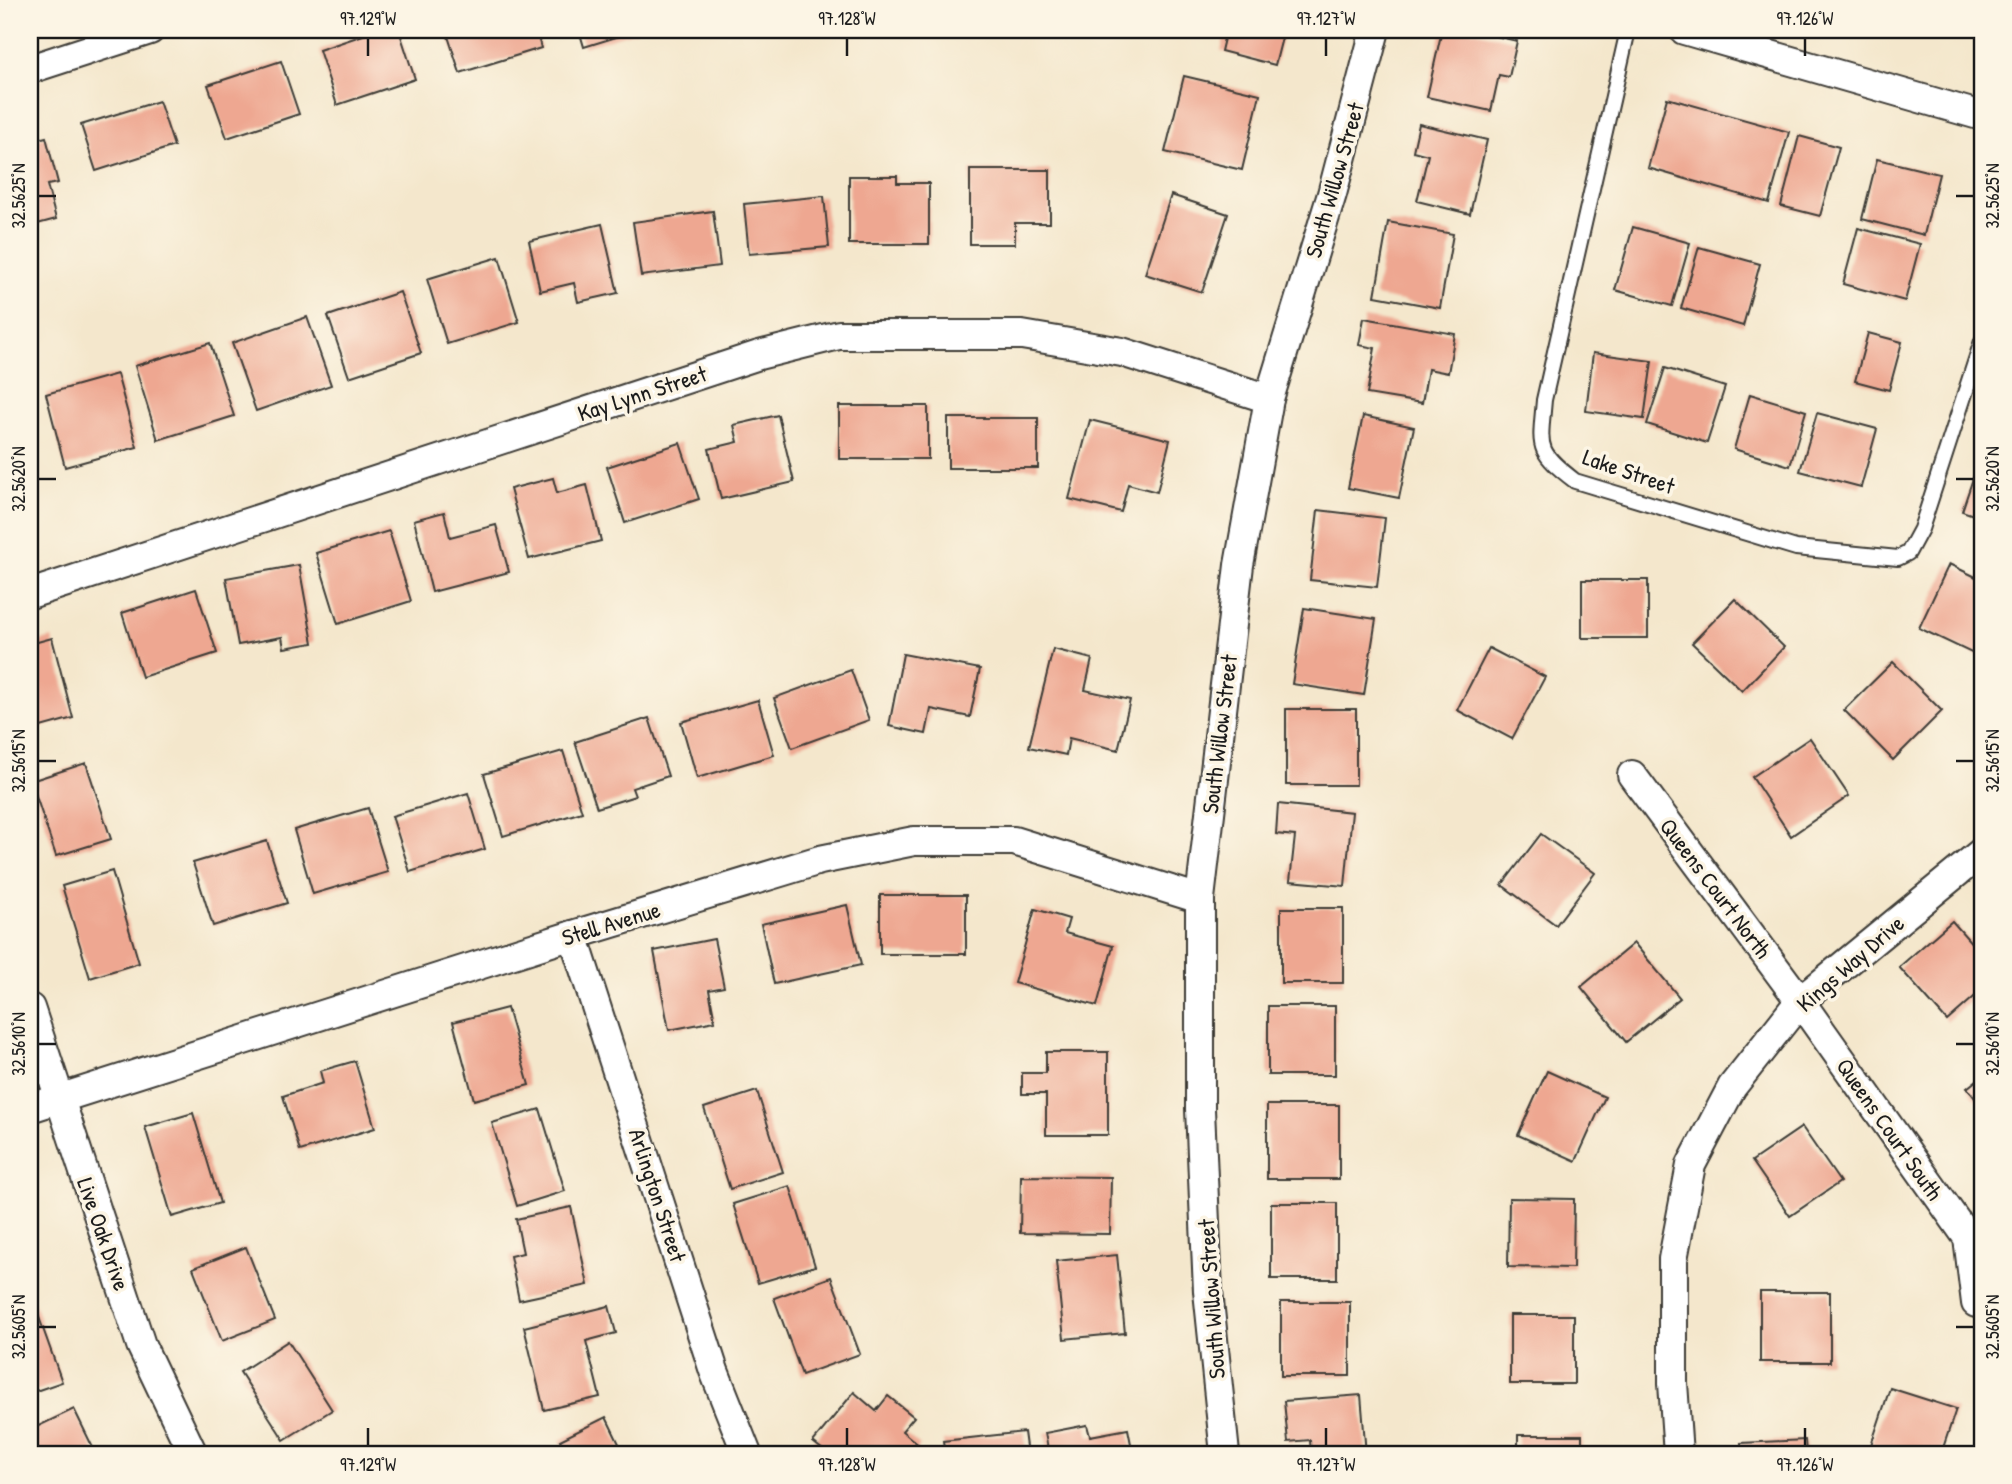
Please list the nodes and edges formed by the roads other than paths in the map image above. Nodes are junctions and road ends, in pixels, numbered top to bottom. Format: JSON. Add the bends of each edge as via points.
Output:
{"nodes":[{"id":1,"x":150,"y":30,"type":"edge"},
{"id":2,"x":1375,"y":30,"type":"edge"},
{"id":3,"x":1628,"y":30,"type":"edge"},
{"id":4,"x":1684,"y":30,"type":"edge"},
{"id":5,"x":30,"y":69,"type":"edge"},
{"id":6,"x":1982,"y":116,"type":"edge"},
{"id":7,"x":1982,"y":341,"type":"edge"},
{"id":8,"x":1269,"y":399,"type":"junction"},
{"id":9,"x":30,"y":594,"type":"edge"},
{"id":10,"x":1632,"y":775,"type":"dead end"},
{"id":11,"x":1982,"y":852,"type":"edge"},
{"id":12,"x":1200,"y":900,"type":"junction"},
{"id":13,"x":573,"y":934,"type":"junction"},
{"id":14,"x":1800,"y":1001,"type":"junction"},
{"id":15,"x":30,"y":1008,"type":"edge"},
{"id":16,"x":59,"y":1099,"type":"junction"},
{"id":17,"x":30,"y":1108,"type":"edge"},
{"id":18,"x":1976,"y":1303,"type":"dead end"},
{"id":19,"x":193,"y":1454,"type":"edge"},
{"id":20,"x":747,"y":1454,"type":"edge"},
{"id":21,"x":1225,"y":1454,"type":"edge"},
{"id":22,"x":1678,"y":1454,"type":"edge"}],
"edges":[{"from":1,"to":5,"type":"street"},
{"from":2,"to":8,"type":"street","name":"South Willow Street","via":[[1332,194]]},
{"from":3,"to":7,"type":"lane","name":"Lake Street","via":[[1544,400],[1541,444],[1549,460],[1576,481],[1796,548],[1898,558],[1908,553],[1921,529]]},
{"from":4,"to":6,"type":"street"},
{"from":8,"to":9,"type":"street","name":"Kay Lynn Street","via":[[1122,352],[1022,335],[839,335],[758,355]]},
{"from":8,"to":12,"type":"street","name":"South Willow Street","via":[[1239,565]]},
{"from":10,"to":14,"type":"street","name":"Queens Court North"},
{"from":11,"to":14,"type":"street","name":"Kings Way Drive"},
{"from":12,"to":13,"type":"street","name":"Stell Avenue","via":[[1014,841],[914,841],[820,860]]},
{"from":12,"to":21,"type":"street","name":"South Willow Street","via":[[1200,1109],[1207,1278]]},
{"from":13,"to":16,"type":"street","name":"Stell Avenue"},
{"from":13,"to":20,"type":"street","name":"Arlington Street","via":[[714,1371]]},
{"from":14,"to":18,"type":"street","name":"Queens Court South","via":[[1968,1238]]},
{"from":14,"to":22,"type":"street","name":"Kings Way Drive","via":[[1732,1087],[1691,1165],[1673,1259]]},
{"from":15,"to":16,"type":"street","name":"Live Oak Drive"},
{"from":16,"to":17,"type":"street","name":"Stell Avenue"},
{"from":16,"to":19,"type":"street","name":"Live Oak Drive","via":[[141,1345]]}]}
